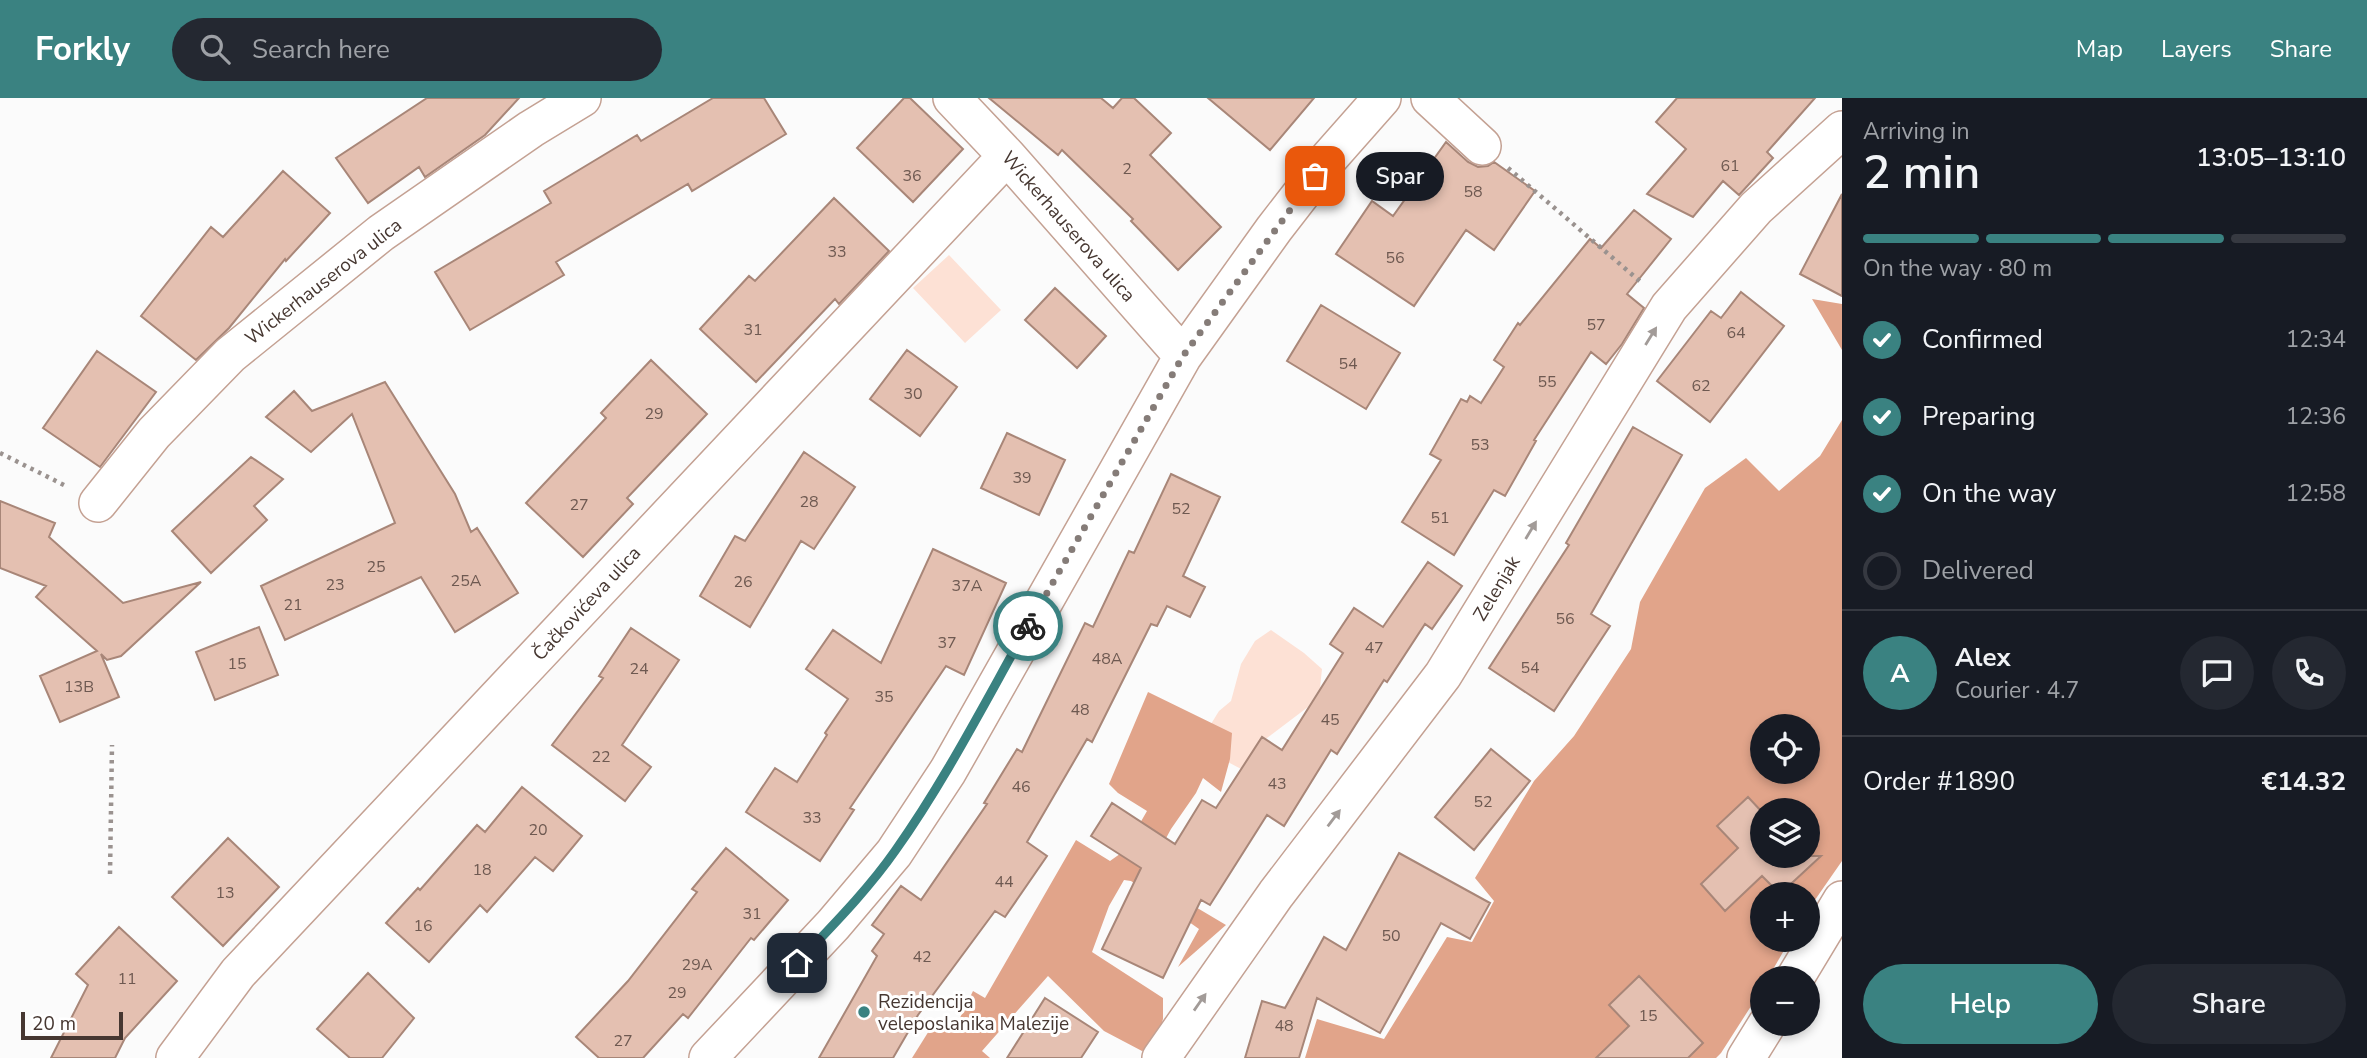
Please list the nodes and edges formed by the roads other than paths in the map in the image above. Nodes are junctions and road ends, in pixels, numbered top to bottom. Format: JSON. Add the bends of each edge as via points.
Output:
{"nodes":[{"id":1,"x":582,"y":98,"type":"edge"},
{"id":2,"x":952,"y":98,"type":"edge"},
{"id":3,"x":1382,"y":98,"type":"edge"},
{"id":4,"x":1430,"y":98,"type":"edge"},
{"id":5,"x":1842,"y":130,"type":"edge"},
{"id":6,"x":1482,"y":146,"type":"road end"},
{"id":7,"x":1007,"y":156,"type":"junction"},
{"id":8,"x":1183,"y":356,"type":"junction"},
{"id":9,"x":98,"y":503,"type":"road end"},
{"id":10,"x":1842,"y":900,"type":"edge"},
{"id":11,"x":1802,"y":966,"type":"edge"},
{"id":12,"x":1760,"y":1036,"type":"edge"},
{"id":13,"x":174,"y":1058,"type":"edge"},
{"id":14,"x":708,"y":1058,"type":"edge"},
{"id":15,"x":1161,"y":1058,"type":"edge"},
{"id":16,"x":1746,"y":1058,"type":"edge"}],
"edges":[{"from":1,"to":9,"type":"street","name":"Wickerhauserova ulica","via":[[381,233],[230,355],[154,433]]},
{"from":2,"to":7,"type":"street","name":"Wickerhauserova ulica"},
{"from":3,"to":8,"type":"street","via":[[1321,168]]},
{"from":4,"to":6,"type":"street"},
{"from":15,"to":5,"type":"street","name":"Zelenjak","one_way":true,"via":[[1276,894],[1443,675],[1669,307],[1756,208]]},
{"from":7,"to":8,"type":"street","name":"Wickerhauserova ulica"},
{"from":7,"to":13,"type":"street","name":"Čačkovićeva ulica","via":[[238,973]]},
{"from":8,"to":14,"type":"street","via":[[948,771],[894,853]]},
{"from":10,"to":11,"type":"street"},
{"from":12,"to":16,"type":"street"}]}
